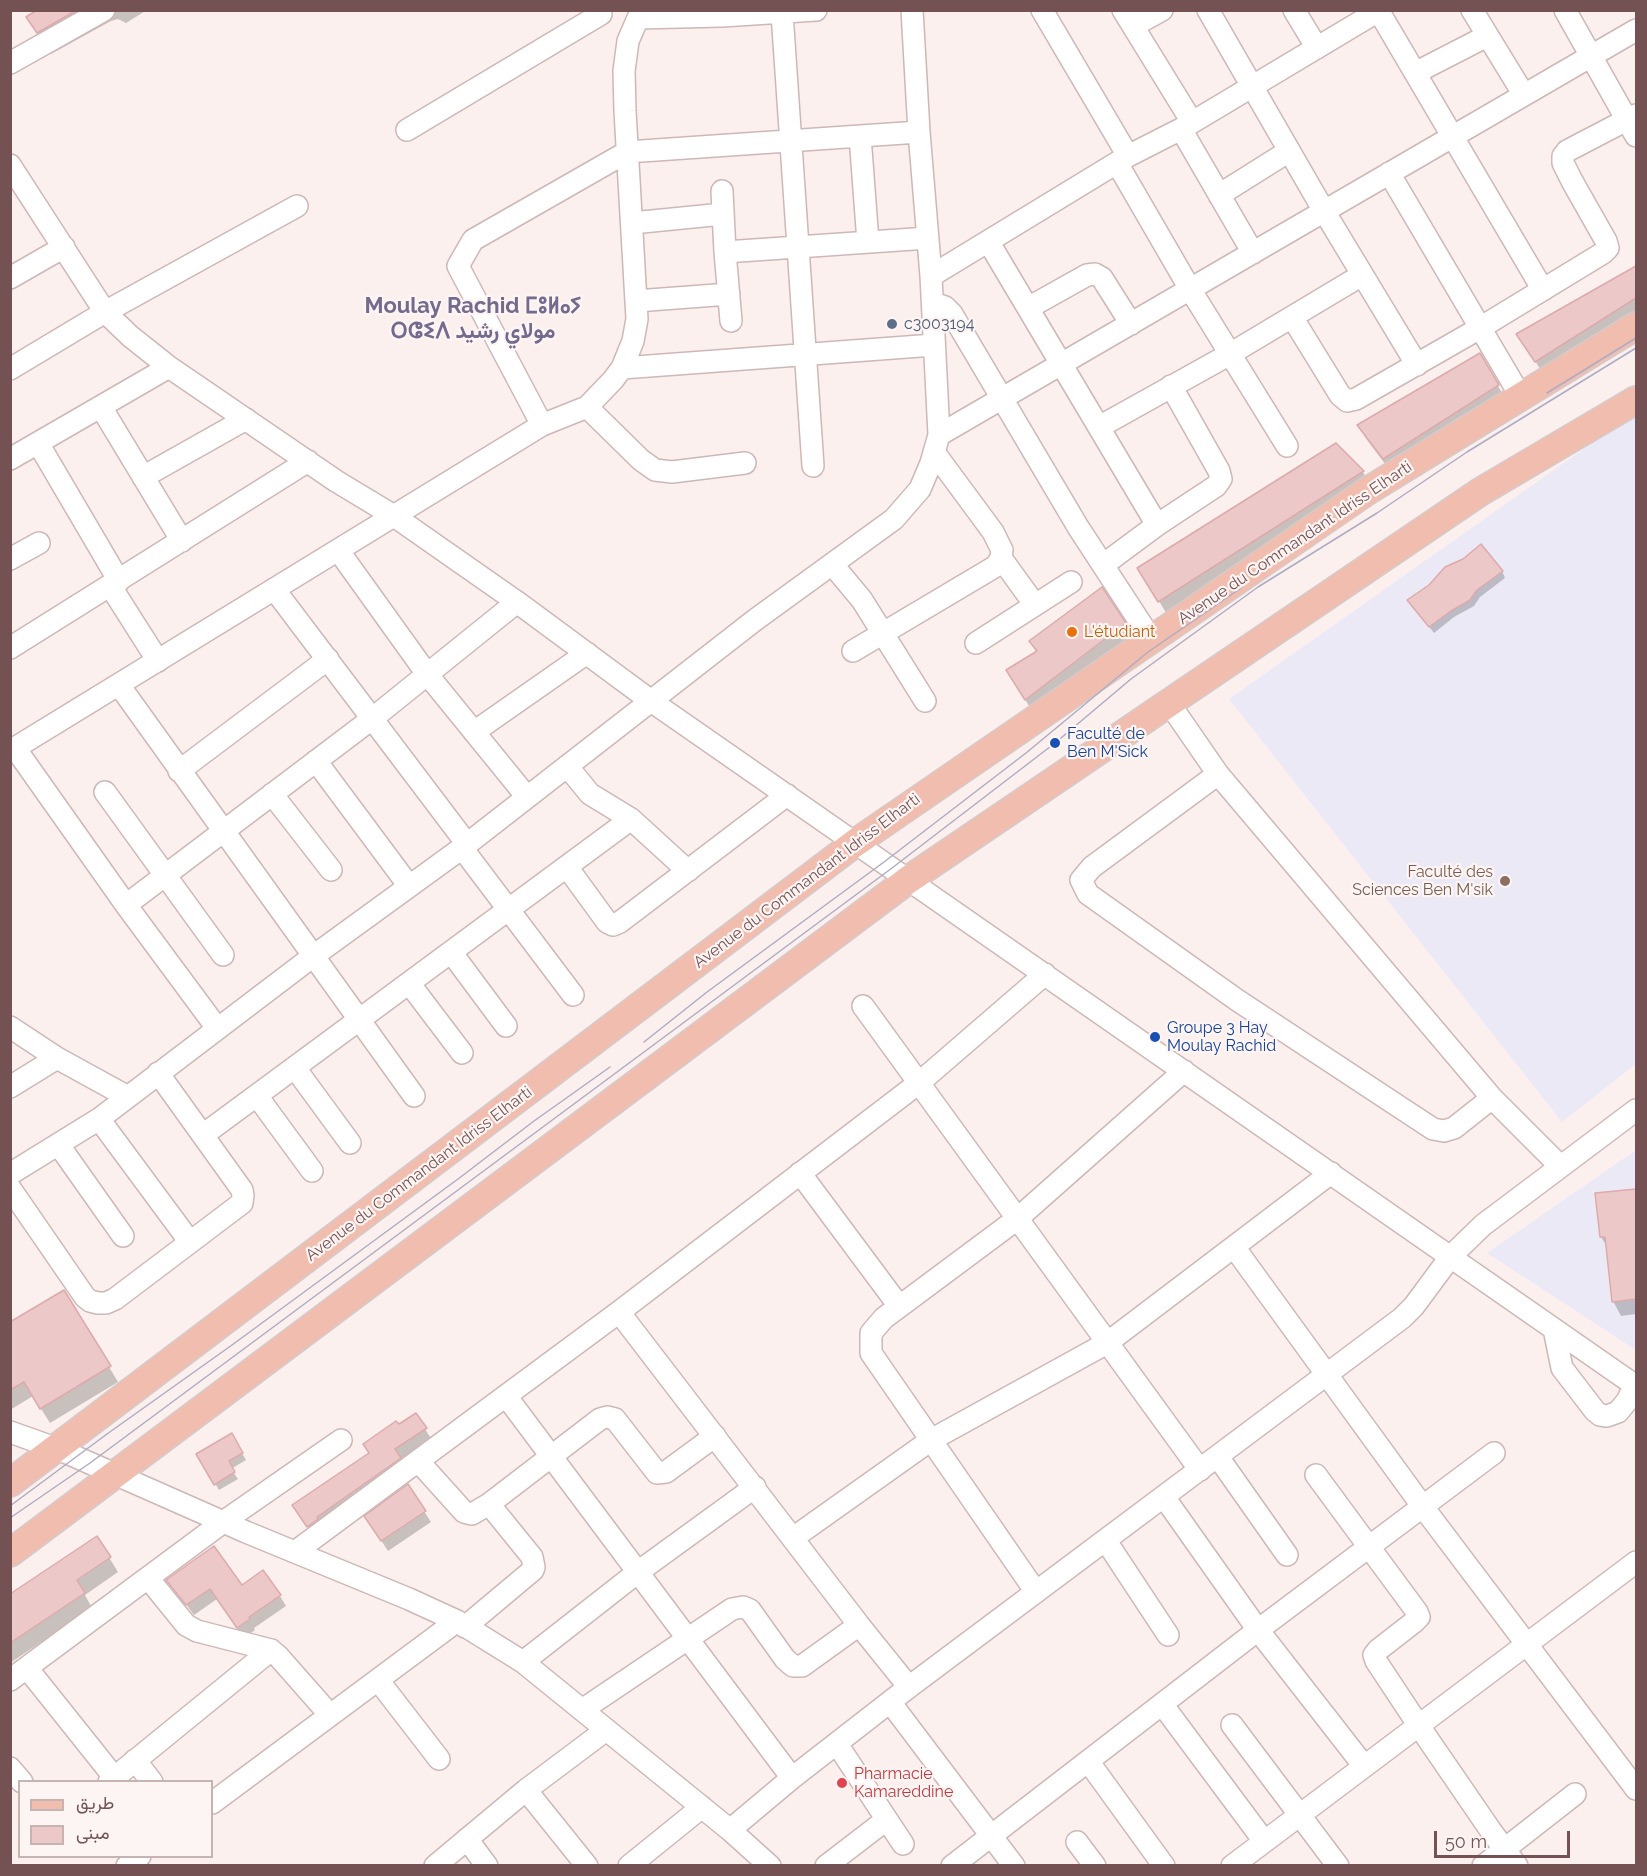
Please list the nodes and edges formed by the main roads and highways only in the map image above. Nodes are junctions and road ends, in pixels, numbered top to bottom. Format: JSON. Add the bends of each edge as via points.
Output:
{"nodes":[{"id":1,"x":1636,"y":326,"type":"edge"},
{"id":2,"x":1636,"y":400,"type":"edge"},
{"id":3,"x":10,"y":1483,"type":"edge"},
{"id":4,"x":10,"y":1553,"type":"edge"}],
"edges":[{"from":1,"to":3,"type":"main road","name":"Avenue du Commandant Idriss Elharti","via":[[1369,490],[855,843]]},
{"from":2,"to":4,"type":"main road","via":[[1480,492],[908,879]]}]}
